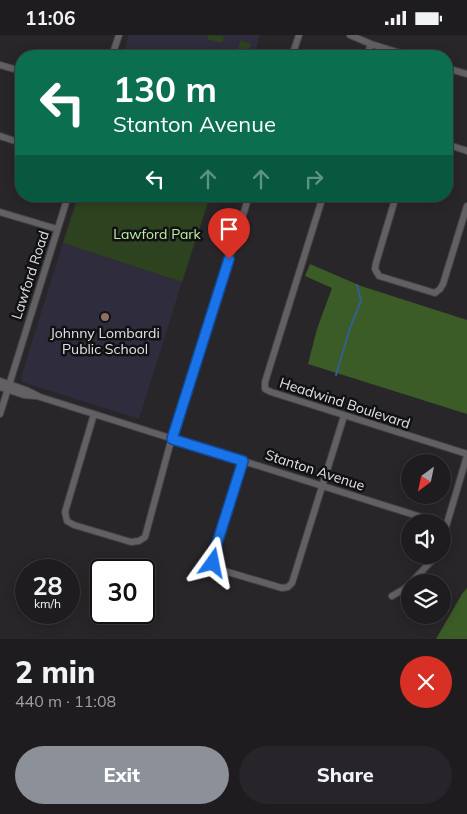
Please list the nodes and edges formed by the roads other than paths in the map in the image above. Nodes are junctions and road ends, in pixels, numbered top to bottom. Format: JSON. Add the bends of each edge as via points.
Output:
{"nodes":[{"id":1,"x":119,"y":35,"type":"edge"},
{"id":2,"x":300,"y":35,"type":"edge"},
{"id":3,"x":350,"y":35,"type":"edge"},
{"id":4,"x":371,"y":44,"type":"junction"},
{"id":5,"x":114,"y":50,"type":"edge"},
{"id":6,"x":294,"y":50,"type":"edge"},
{"id":7,"x":369,"y":50,"type":"edge"},
{"id":8,"x":390,"y":50,"type":"edge"},
{"id":9,"x":0,"y":65,"type":"edge"},
{"id":10,"x":15,"y":69,"type":"edge"},
{"id":11,"x":453,"y":70,"type":"edge"},
{"id":12,"x":467,"y":74,"type":"edge"},
{"id":13,"x":0,"y":136,"type":"edge"},
{"id":14,"x":15,"y":141,"type":"edge"},
{"id":15,"x":453,"y":146,"type":"edge"},
{"id":16,"x":467,"y":151,"type":"edge"},
{"id":17,"x":66,"y":202,"type":"edge"},
{"id":18,"x":247,"y":202,"type":"edge"},
{"id":19,"x":322,"y":202,"type":"edge"},
{"id":20,"x":394,"y":202,"type":"edge"},
{"id":21,"x":467,"y":206,"type":"edge"},
{"id":22,"x":0,"y":212,"type":"edge"},
{"id":23,"x":57,"y":229,"type":"junction"},
{"id":24,"x":0,"y":381,"type":"edge"},
{"id":25,"x":0,"y":387,"type":"edge"},
{"id":26,"x":8,"y":387,"type":"junction"},
{"id":27,"x":0,"y":414,"type":"edge"},
{"id":28,"x":94,"y":414,"type":"junction"},
{"id":29,"x":344,"y":415,"type":"junction"},
{"id":30,"x":172,"y":439,"type":"junction"},
{"id":31,"x":467,"y":455,"type":"edge"},
{"id":32,"x":243,"y":461,"type":"junction"},
{"id":33,"x":322,"y":485,"type":"junction"},
{"id":34,"x":414,"y":514,"type":"edge"},
{"id":35,"x":446,"y":514,"type":"edge"},
{"id":36,"x":428,"y":564,"type":"edge"},
{"id":37,"x":419,"y":574,"type":"edge"},
{"id":38,"x":401,"y":591,"type":"edge"},
{"id":39,"x":392,"y":596,"type":"dead end"}],
"edges":[{"from":1,"to":5,"type":"street"},
{"from":2,"to":6,"type":"street"},
{"from":3,"to":4,"type":"street"},
{"from":4,"to":7,"type":"street"},
{"from":4,"to":8,"type":"street"},
{"from":9,"to":10,"type":"street"},
{"from":11,"to":12,"type":"street"},
{"from":13,"to":14,"type":"street"},
{"from":15,"to":16,"type":"street"},
{"from":17,"to":23,"type":"street","name":"Lawford Road"},
{"from":18,"to":30,"type":"street"},
{"from":19,"to":29,"type":"street","name":"Headwind Boulevard","via":[[265,389]]},
{"from":20,"to":21,"type":"street","via":[[375,269],[379,276],[435,293],[443,284]]},
{"from":22,"to":23,"type":"street"},
{"from":23,"to":26,"type":"street","name":"Lawford Road"},
{"from":24,"to":26,"type":"street","name":"Stanton Avenue"},
{"from":25,"to":26,"type":"street","name":"Stanton Avenue"},
{"from":26,"to":27,"type":"street","name":"Lawford Road"},
{"from":26,"to":28,"type":"street","name":"Stanton Avenue","via":[[26,390]]},
{"from":28,"to":30,"type":"street","name":"Stanton Avenue"},
{"from":28,"to":30,"type":"street","via":[[65,512],[67,521],[74,525],[131,542],[142,540]]},
{"from":29,"to":31,"type":"street","name":"Headwind Boulevard"},
{"from":29,"to":33,"type":"street"},
{"from":30,"to":32,"type":"street","name":"Stanton Avenue"},
{"from":31,"to":35,"type":"street"},
{"from":32,"to":33,"type":"street","name":"Stanton Avenue"},
{"from":32,"to":33,"type":"street","via":[[213,556],[213,563],[221,570],[288,587],[292,583]]},
{"from":33,"to":34,"type":"street","name":"Stanton Avenue"},
{"from":36,"to":37,"type":"street"},
{"from":38,"to":39,"type":"street"}]}
